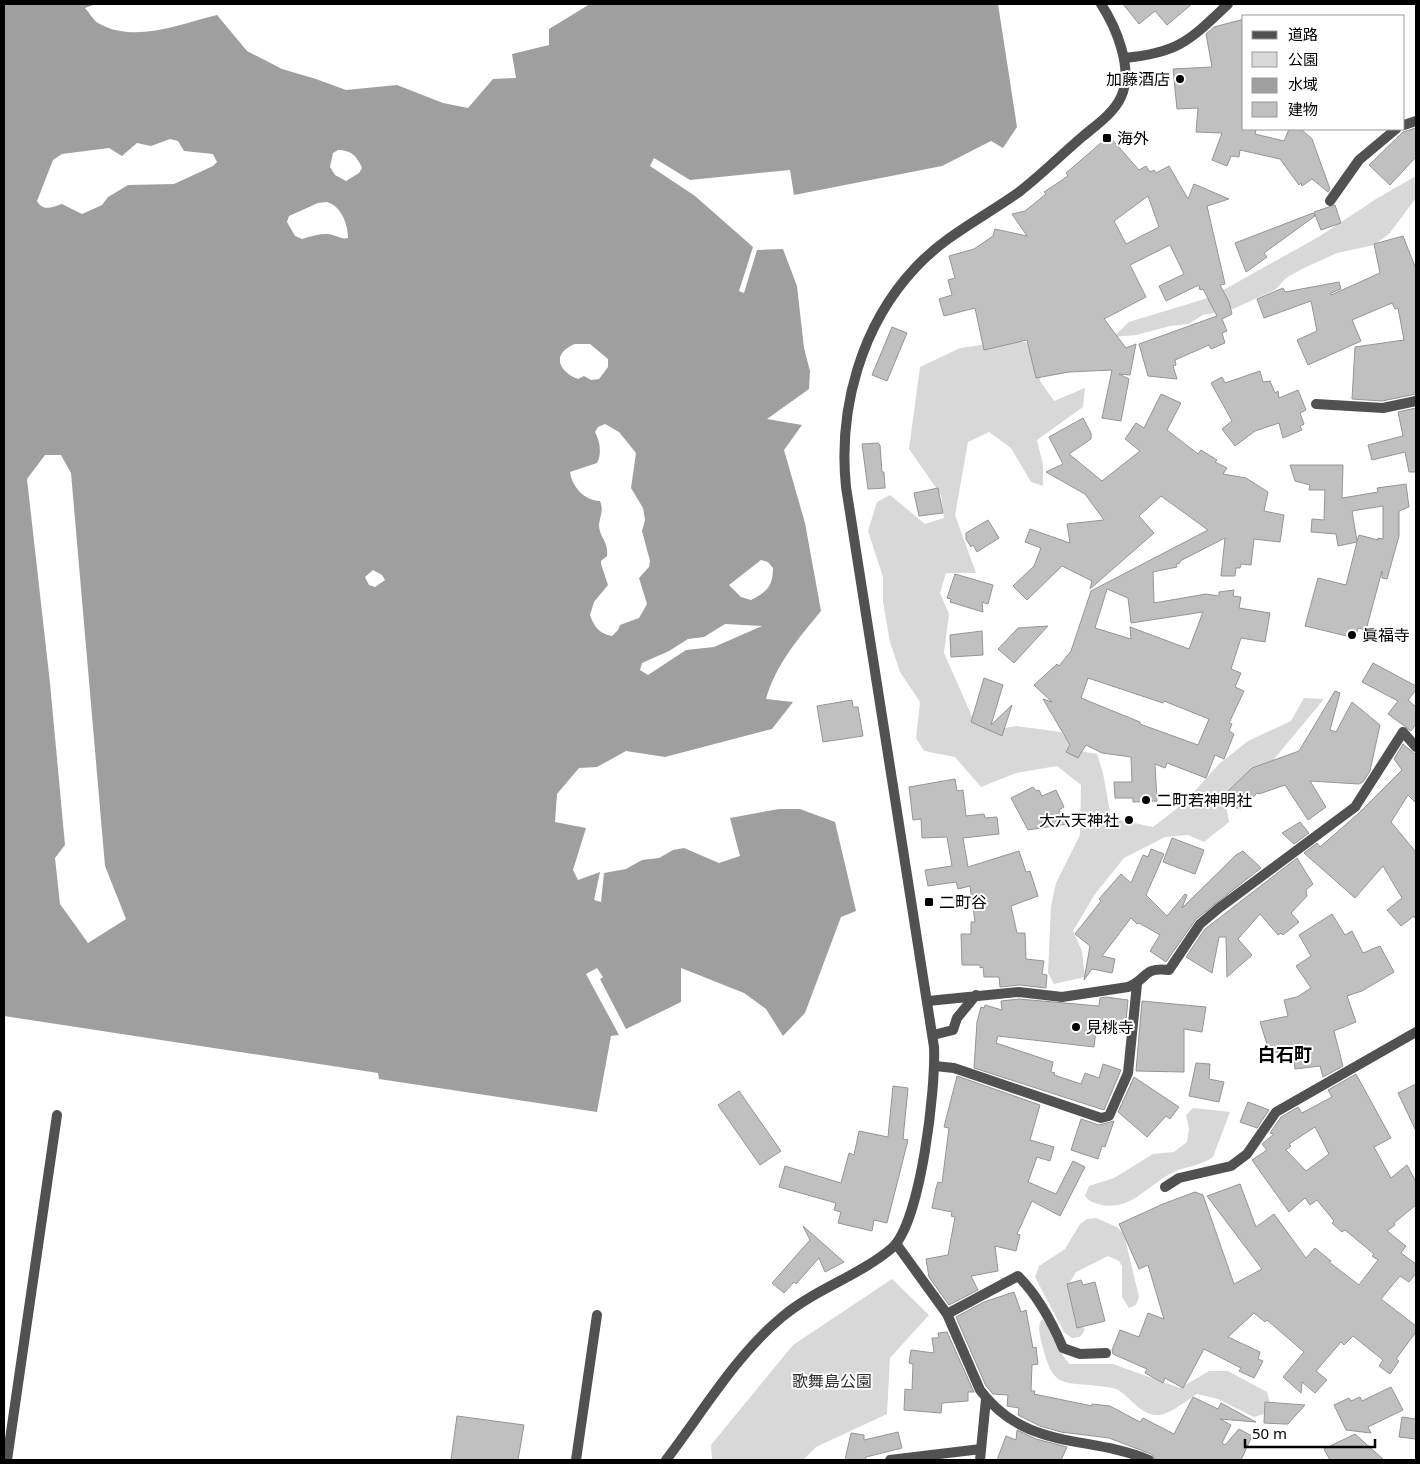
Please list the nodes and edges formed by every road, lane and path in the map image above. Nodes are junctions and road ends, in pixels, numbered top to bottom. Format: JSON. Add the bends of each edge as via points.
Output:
{"nodes":[{"id":1,"x":1102,"y":4,"type":"edge"},
{"id":2,"x":1228,"y":4,"type":"edge"},
{"id":3,"x":1124,"y":58,"type":"junction"},
{"id":4,"x":1395,"y":130,"type":"edge"},
{"id":5,"x":1330,"y":201,"type":"dead end"},
{"id":6,"x":1416,"y":401,"type":"edge"},
{"id":7,"x":1316,"y":404,"type":"dead end"},
{"id":8,"x":1416,"y":747,"type":"edge"},
{"id":9,"x":1136,"y":984,"type":"junction"},
{"id":10,"x":976,"y":996,"type":"junction"},
{"id":11,"x":928,"y":1001,"type":"junction"},
{"id":12,"x":1416,"y":1032,"type":"edge"},
{"id":13,"x":932,"y":1035,"type":"junction"},
{"id":14,"x":935,"y":1066,"type":"junction"},
{"id":15,"x":57,"y":1115,"type":"dead end"},
{"id":16,"x":1165,"y":1187,"type":"dead end"},
{"id":17,"x":897,"y":1245,"type":"junction"},
{"id":18,"x":947,"y":1314,"type":"junction"},
{"id":19,"x":598,"y":1315,"type":"dead end"},
{"id":20,"x":1106,"y":1353,"type":"dead end"},
{"id":21,"x":986,"y":1399,"type":"junction"},
{"id":22,"x":981,"y":1449,"type":"junction"},
{"id":23,"x":7,"y":1460,"type":"edge"},
{"id":24,"x":576,"y":1460,"type":"edge"},
{"id":25,"x":666,"y":1460,"type":"edge"},
{"id":26,"x":890,"y":1460,"type":"edge"},
{"id":27,"x":980,"y":1460,"type":"edge"},
{"id":28,"x":1150,"y":1460,"type":"edge"}],
"edges":[{"from":1,"to":3,"type":"street"},
{"from":2,"to":3,"type":"street","via":[[1194,35],[1170,51]]},
{"from":3,"to":11,"type":"street","via":[[1121,97],[1108,114],[1019,192],[936,248],[904,282],[868,341],[847,408],[843,453],[846,487]]},
{"from":4,"to":5,"type":"street","via":[[1359,160]]},
{"from":6,"to":7,"type":"street","via":[[1383,408]]},
{"from":8,"to":9,"type":"street","via":[[1402,732],[1355,807],[1200,924],[1169,970],[1155,968]]},
{"from":9,"to":10,"type":"street","via":[[1062,997],[1019,992]]},
{"from":9,"to":14,"type":"street","via":[[1128,1073],[1109,1116],[1101,1118],[954,1068]]},
{"from":10,"to":11,"type":"street"},
{"from":10,"to":13,"type":"street","via":[[957,1018],[953,1030]]},
{"from":11,"to":13,"type":"street"},
{"from":12,"to":16,"type":"street","via":[[1276,1112],[1247,1154],[1231,1166],[1179,1178]]},
{"from":13,"to":14,"type":"street"},
{"from":14,"to":17,"type":"street","via":[[931,1109],[912,1213]]},
{"from":15,"to":23,"type":"street"},
{"from":17,"to":18,"type":"street"},
{"from":17,"to":25,"type":"street","via":[[797,1307],[770,1328],[746,1354]]},
{"from":18,"to":20,"type":"street","via":[[1018,1276],[1053,1324],[1063,1348],[1080,1354]]},
{"from":18,"to":21,"type":"street"},
{"from":19,"to":24,"type":"street"},
{"from":21,"to":22,"type":"street"},
{"from":21,"to":28,"type":"street","via":[[1014,1422],[1033,1432],[1130,1452]]},
{"from":22,"to":26,"type":"street"},
{"from":22,"to":27,"type":"street"}]}
